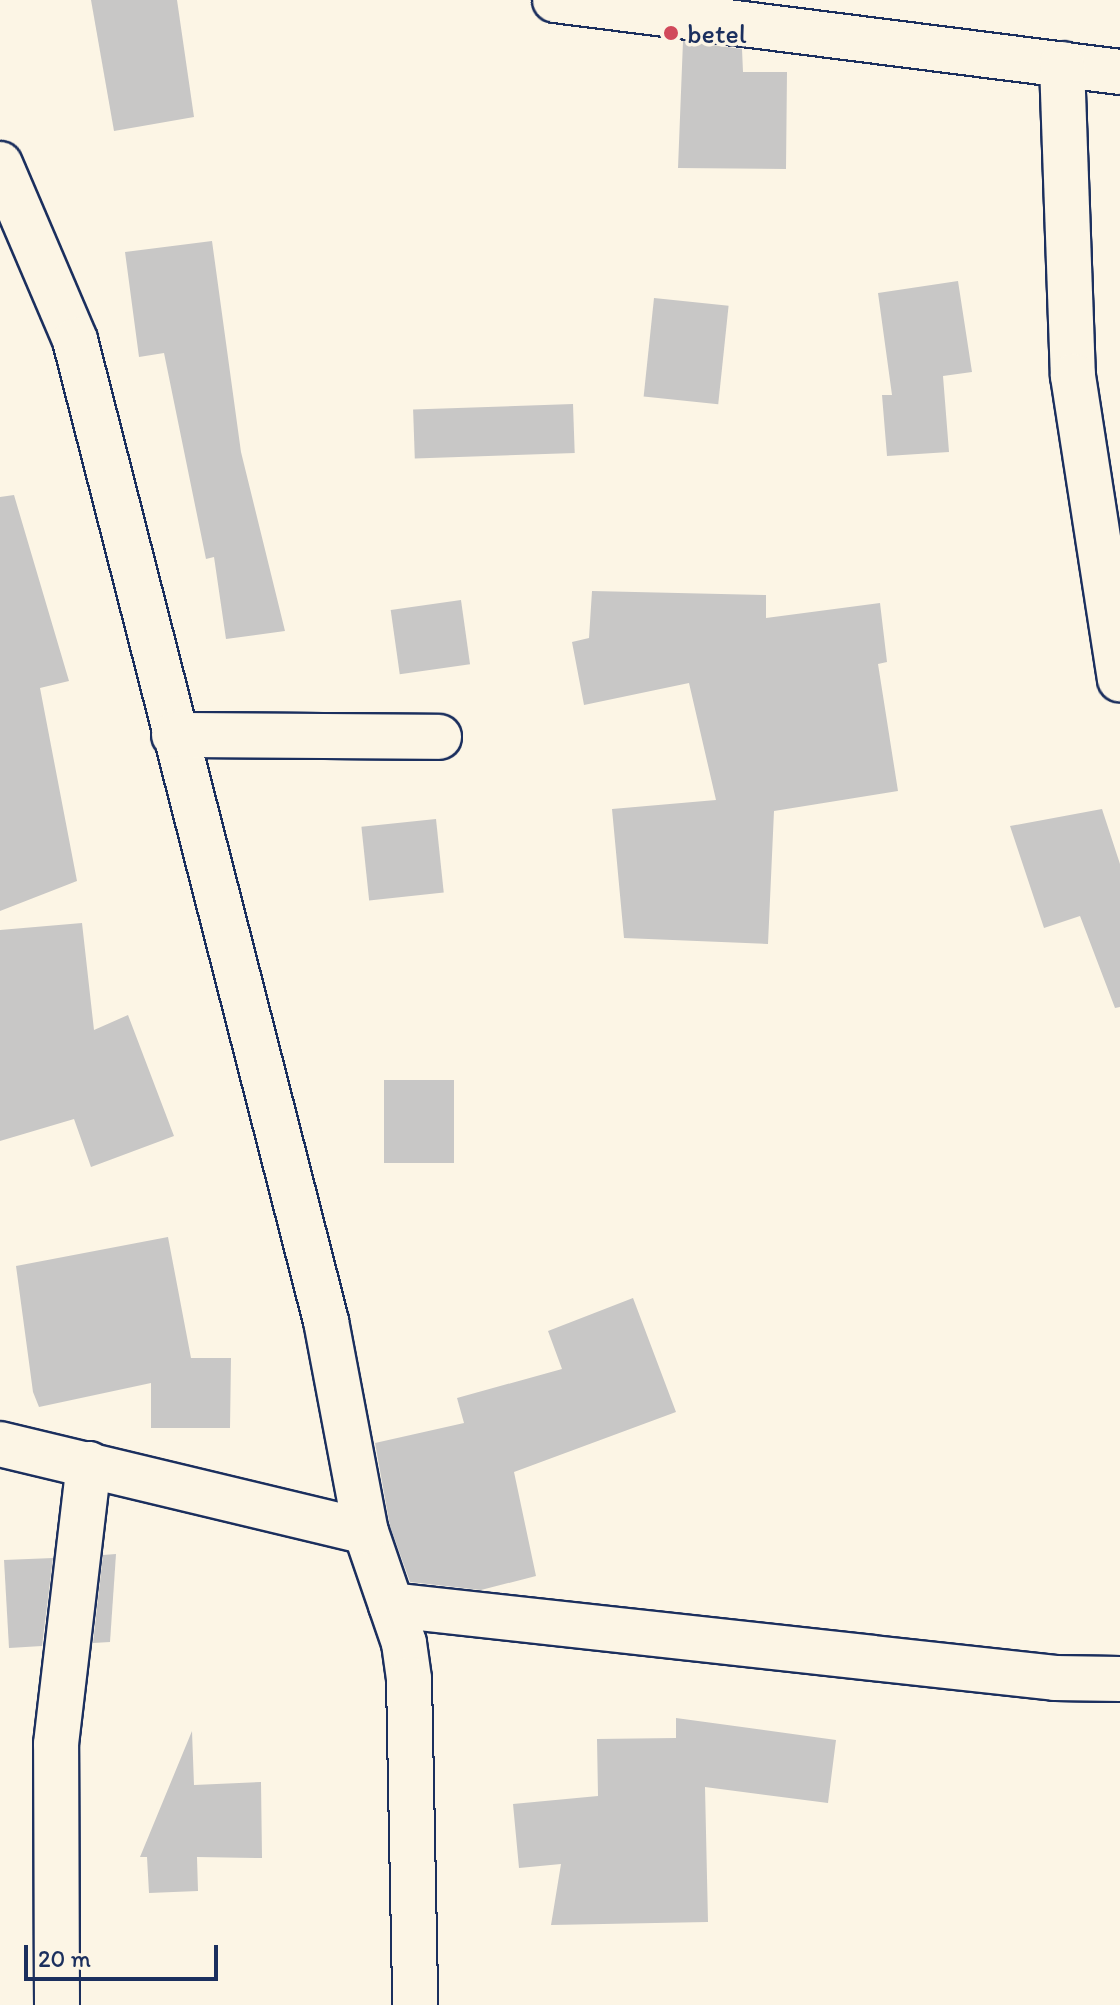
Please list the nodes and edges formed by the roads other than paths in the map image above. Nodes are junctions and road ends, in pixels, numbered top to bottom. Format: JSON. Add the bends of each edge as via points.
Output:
{"nodes":[{"id":1,"x":555,"y":0,"type":"edge"},
{"id":2,"x":1062,"y":64,"type":"junction"},
{"id":3,"x":1120,"y":72,"type":"edge"},
{"id":4,"x":0,"y":164,"type":"edge"},
{"id":5,"x":1120,"y":679,"type":"edge"},
{"id":6,"x":174,"y":735,"type":"junction"},
{"id":7,"x":439,"y":737,"type":"dead end"},
{"id":8,"x":0,"y":1444,"type":"edge"},
{"id":9,"x":89,"y":1464,"type":"junction"},
{"id":10,"x":366,"y":1532,"type":"junction"},
{"id":11,"x":391,"y":1605,"type":"junction"},
{"id":12,"x":1120,"y":1679,"type":"edge"},
{"id":13,"x":57,"y":2005,"type":"edge"},
{"id":14,"x":415,"y":2005,"type":"edge"}],
"edges":[{"from":1,"to":2,"type":"street"},
{"from":2,"to":3,"type":"street"},
{"from":2,"to":5,"type":"street","via":[[1073,376]]},
{"from":4,"to":6,"type":"street","via":[[75,340]]},
{"from":6,"to":7,"type":"street"},
{"from":6,"to":10,"type":"street","via":[[326,1321]]},
{"from":8,"to":9,"type":"street"},
{"from":9,"to":10,"type":"street"},
{"from":9,"to":13,"type":"street","via":[[56,1744]]},
{"from":10,"to":11,"type":"street"},
{"from":11,"to":12,"type":"street","via":[[1055,1678]]},
{"from":11,"to":14,"type":"street","via":[[409,1679]]}]}
